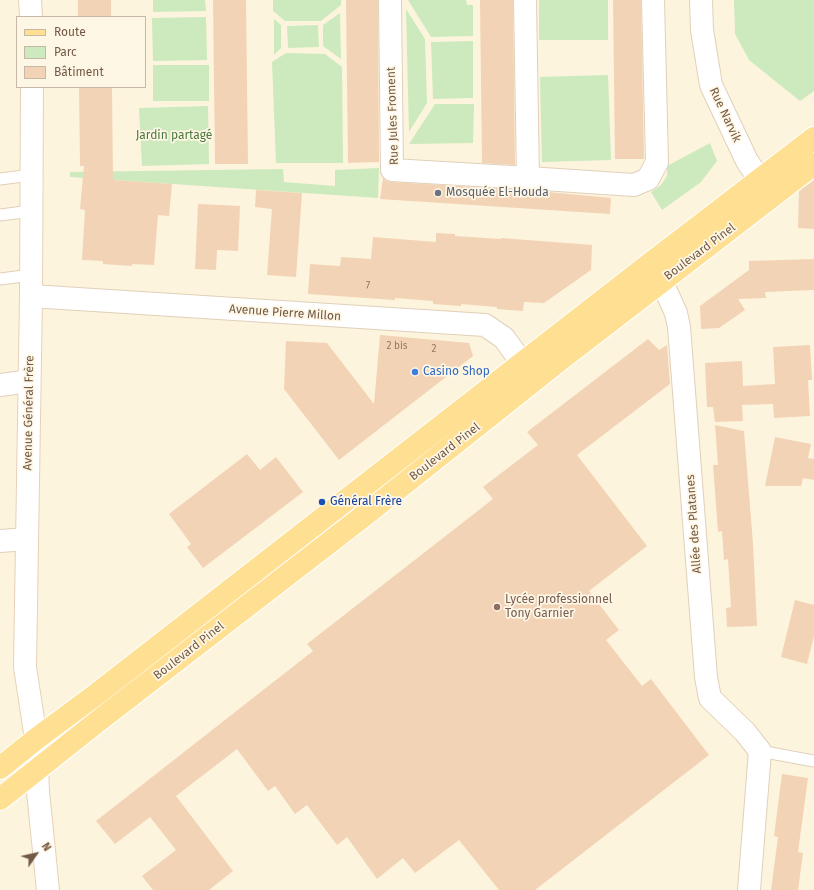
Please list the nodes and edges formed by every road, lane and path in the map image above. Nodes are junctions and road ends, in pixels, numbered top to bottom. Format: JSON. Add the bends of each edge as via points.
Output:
{"nodes":[{"id":1,"x":30,"y":0,"type":"edge"},
{"id":2,"x":390,"y":0,"type":"edge"},
{"id":3,"x":525,"y":0,"type":"edge"},
{"id":4,"x":654,"y":0,"type":"edge"},
{"id":5,"x":701,"y":0,"type":"edge"},
{"id":6,"x":31,"y":16,"type":"edge"},
{"id":7,"x":32,"y":88,"type":"edge"},
{"id":8,"x":814,"y":138,"type":"edge"},
{"id":9,"x":814,"y":164,"type":"edge"},
{"id":10,"x":31,"y":175,"type":"junction"},
{"id":11,"x":528,"y":178,"type":"junction"},
{"id":12,"x":0,"y":179,"type":"edge"},
{"id":13,"x":759,"y":180,"type":"junction"},
{"id":14,"x":771,"y":197,"type":"junction"},
{"id":15,"x":31,"y":211,"type":"junction"},
{"id":16,"x":0,"y":215,"type":"edge"},
{"id":17,"x":647,"y":266,"type":"junction"},
{"id":18,"x":0,"y":279,"type":"edge"},
{"id":19,"x":660,"y":283,"type":"junction"},
{"id":20,"x":31,"y":286,"type":"junction"},
{"id":21,"x":522,"y":363,"type":"junction"},
{"id":22,"x":29,"y":381,"type":"junction"},
{"id":23,"x":0,"y":385,"type":"edge"},
{"id":24,"x":27,"y":539,"type":"junction"},
{"id":25,"x":0,"y":541,"type":"edge"},
{"id":26,"x":36,"y":739,"type":"junction"},
{"id":27,"x":760,"y":750,"type":"junction"},
{"id":28,"x":814,"y":761,"type":"edge"},
{"id":29,"x":0,"y":768,"type":"edge"},
{"id":30,"x":37,"y":770,"type":"junction"},
{"id":31,"x":0,"y":799,"type":"edge"},
{"id":32,"x":48,"y":890,"type":"edge"},
{"id":33,"x":749,"y":890,"type":"edge"}],
"edges":[{"from":1,"to":6,"type":"street"},
{"from":2,"to":11,"type":"street","name":"Rue Jules Froment","via":[[392,170]]},
{"from":3,"to":11,"type":"street"},
{"from":4,"to":11,"type":"street","name":"Rue Jules Froment","via":[[657,162],[648,179],[634,185]]},
{"from":5,"to":13,"type":"street","name":"Rue Narvik","via":[[702,30],[711,85],[747,161]]},
{"from":7,"to":10,"type":"street","name":"Avenue Général Frère"},
{"from":8,"to":13,"type":"main road","name":"Boulevard Pinel"},
{"from":9,"to":14,"type":"main road","name":"Boulevard Pinel"},
{"from":10,"to":12,"type":"lane"},
{"from":10,"to":15,"type":"street","name":"Avenue Général Frère"},
{"from":13,"to":14,"type":"street","name":"Rue Narvik"},
{"from":13,"to":17,"type":"main road","name":"Boulevard Pinel"},
{"from":14,"to":19,"type":"main road","name":"Boulevard Pinel"},
{"from":15,"to":16,"type":"lane"},
{"from":15,"to":20,"type":"street","name":"Avenue Général Frère"},
{"from":17,"to":19,"type":"street","name":"Allée des Platanes"},
{"from":17,"to":21,"type":"main road","name":"Boulevard Pinel"},
{"from":18,"to":20,"type":"lane"},
{"from":19,"to":27,"type":"street","name":"Allée des Platanes","via":[[676,313],[679,326],[706,677],[710,698]]},
{"from":19,"to":30,"type":"main road","name":"Boulevard Pinel"},
{"from":20,"to":21,"type":"street","name":"Avenue Pierre Millon","via":[[485,325],[504,338]]},
{"from":20,"to":22,"type":"street","name":"Avenue Général Frère"},
{"from":21,"to":26,"type":"main road","name":"Boulevard Pinel"},
{"from":22,"to":23,"type":"street"},
{"from":22,"to":24,"type":"street","name":"Avenue Général Frère"},
{"from":24,"to":25,"type":"street"},
{"from":24,"to":26,"type":"street","name":"Avenue Général Frère","via":[[24,666]]},
{"from":26,"to":29,"type":"main road","name":"Boulevard Pinel"},
{"from":26,"to":30,"type":"street","name":"Avenue Général Frère"},
{"from":27,"to":28,"type":"lane"},
{"from":27,"to":33,"type":"street"},
{"from":30,"to":31,"type":"main road","name":"Boulevard Pinel"},
{"from":30,"to":32,"type":"street","name":"Avenue Général Frère"}]}
